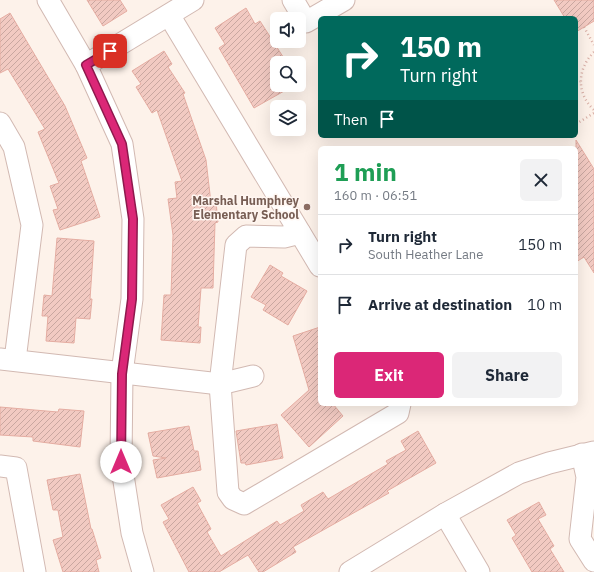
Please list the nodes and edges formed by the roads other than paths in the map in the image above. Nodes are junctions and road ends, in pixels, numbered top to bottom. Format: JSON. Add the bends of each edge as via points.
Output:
{"nodes":[{"id":1,"x":48,"y":0,"type":"edge"},
{"id":2,"x":193,"y":0,"type":"edge"},
{"id":3,"x":293,"y":0,"type":"edge"},
{"id":4,"x":344,"y":0,"type":"edge"},
{"id":5,"x":169,"y":14,"type":"junction"},
{"id":6,"x":86,"y":65,"type":"junction"},
{"id":7,"x":0,"y":123,"type":"edge"},
{"id":8,"x":300,"y":232,"type":"junction"},
{"id":9,"x":318,"y":263,"type":"edge"},
{"id":10,"x":7,"y":359,"type":"edge"},
{"id":11,"x":122,"y":374,"type":"junction"},
{"id":12,"x":252,"y":376,"type":"dead end"},
{"id":13,"x":220,"y":384,"type":"junction"},
{"id":14,"x":400,"y":406,"type":"edge"},
{"id":15,"x":588,"y":453,"type":"edge"},
{"id":16,"x":0,"y":466,"type":"edge"},
{"id":17,"x":445,"y":514,"type":"junction"},
{"id":18,"x":594,"y":561,"type":"edge"},
{"id":19,"x":139,"y":570,"type":"edge"},
{"id":20,"x":35,"y":572,"type":"edge"},
{"id":21,"x":350,"y":572,"type":"edge"},
{"id":22,"x":479,"y":572,"type":"edge"}],
"edges":[{"from":1,"to":6,"type":"street"},
{"from":2,"to":5,"type":"street"},
{"from":3,"to":4,"type":"street","via":[[306,22]]},
{"from":5,"to":6,"type":"street"},
{"from":5,"to":8,"type":"street"},
{"from":6,"to":11,"type":"street","via":[[122,144],[133,219],[132,299]]},
{"from":7,"to":10,"type":"street","via":[[14,147],[32,225]]},
{"from":8,"to":9,"type":"street"},
{"from":8,"to":13,"type":"street","via":[[284,237],[246,236],[236,245]]},
{"from":10,"to":11,"type":"street"},
{"from":11,"to":13,"type":"street"},
{"from":11,"to":19,"type":"street","via":[[121,462]]},
{"from":12,"to":13,"type":"street"},
{"from":13,"to":14,"type":"street","via":[[228,492],[233,499],[244,504],[398,413]]},
{"from":15,"to":17,"type":"street","via":[[519,473]]},
{"from":15,"to":18,"type":"street","via":[[580,539]]},
{"from":16,"to":20,"type":"street","via":[[16,468]]},
{"from":17,"to":21,"type":"street"},
{"from":17,"to":22,"type":"street"}]}
